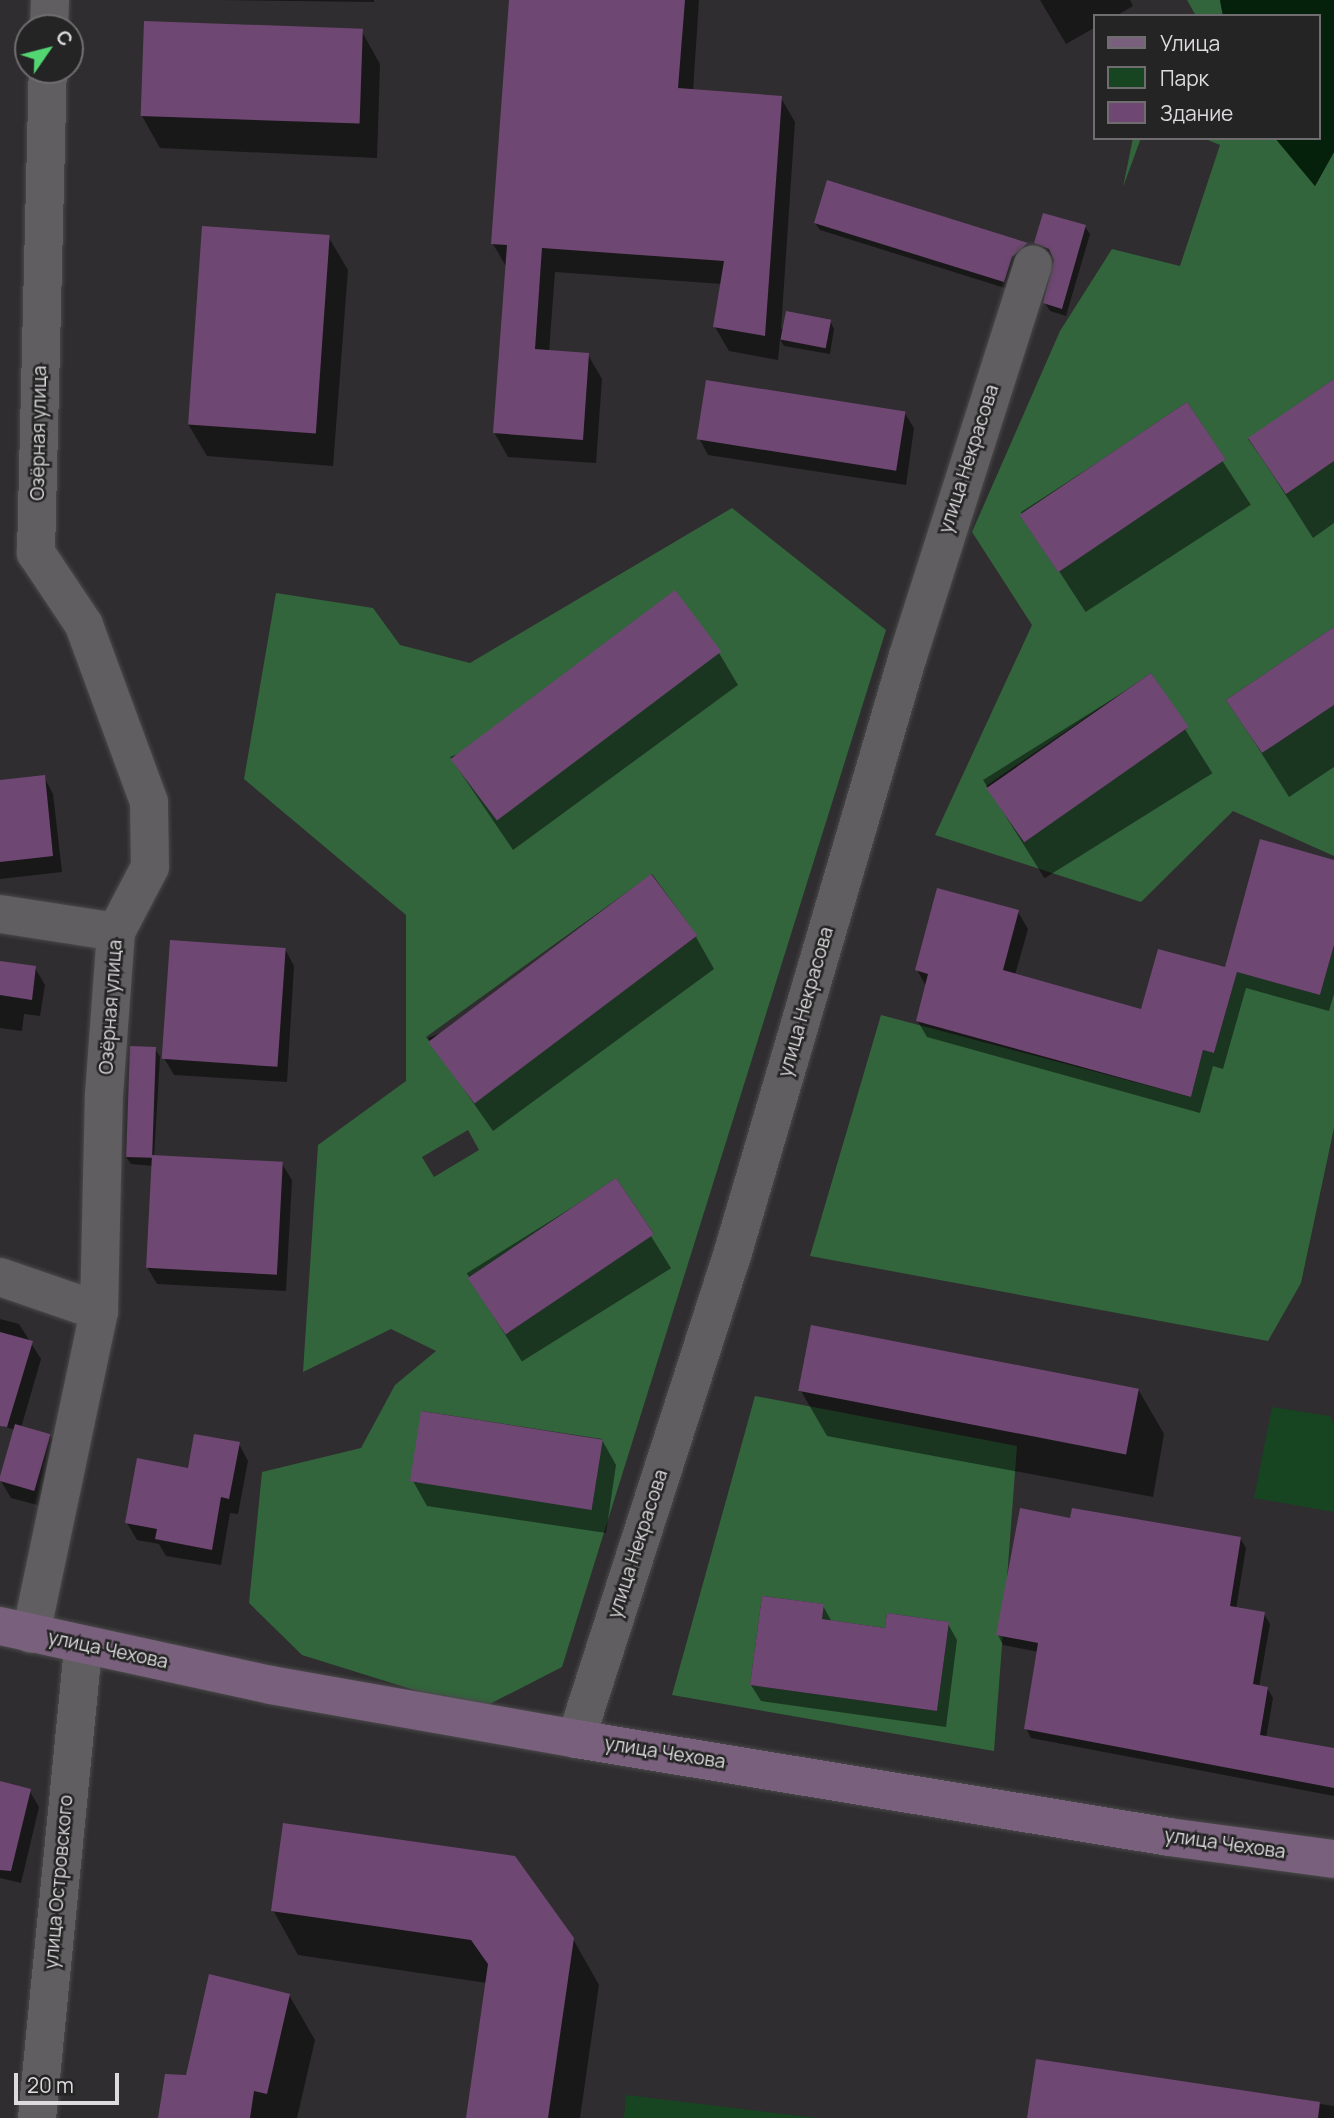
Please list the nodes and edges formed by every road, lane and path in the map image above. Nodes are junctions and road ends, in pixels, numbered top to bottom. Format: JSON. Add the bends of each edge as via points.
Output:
{"nodes":[{"id":1,"x":48,"y":84,"type":"edge"},
{"id":2,"x":1033,"y":264,"type":"dead end"},
{"id":3,"x":0,"y":914,"type":"edge"},
{"id":4,"x":116,"y":932,"type":"junction"},
{"id":5,"x":0,"y":1277,"type":"edge"},
{"id":6,"x":99,"y":1311,"type":"junction"},
{"id":7,"x":16,"y":1630,"type":"edge"},
{"id":8,"x":83,"y":1646,"type":"junction"},
{"id":9,"x":576,"y":1739,"type":"junction"},
{"id":10,"x":1334,"y":1859,"type":"edge"},
{"id":11,"x":37,"y":2118,"type":"edge"}],
"edges":[{"from":1,"to":4,"type":"street","name":"Озёрная улица","via":[[36,553],[84,625],[149,802],[150,867]]},
{"from":2,"to":9,"type":"street","name":"улица Некрасова","via":[[908,656],[733,1252]]},
{"from":3,"to":4,"type":"street"},
{"from":4,"to":6,"type":"street","name":"Озёрная улица","via":[[104,1095]]},
{"from":5,"to":6,"type":"street"},
{"from":6,"to":7,"type":"street","name":"Озёрная улица"},
{"from":7,"to":8,"type":"main road","name":"улица Чехова"},
{"from":8,"to":9,"type":"main road","name":"улица Чехова"},
{"from":8,"to":11,"type":"street","name":"улица Островского"},
{"from":9,"to":10,"type":"main road","name":"улица Чехова","via":[[1169,1837]]}]}
